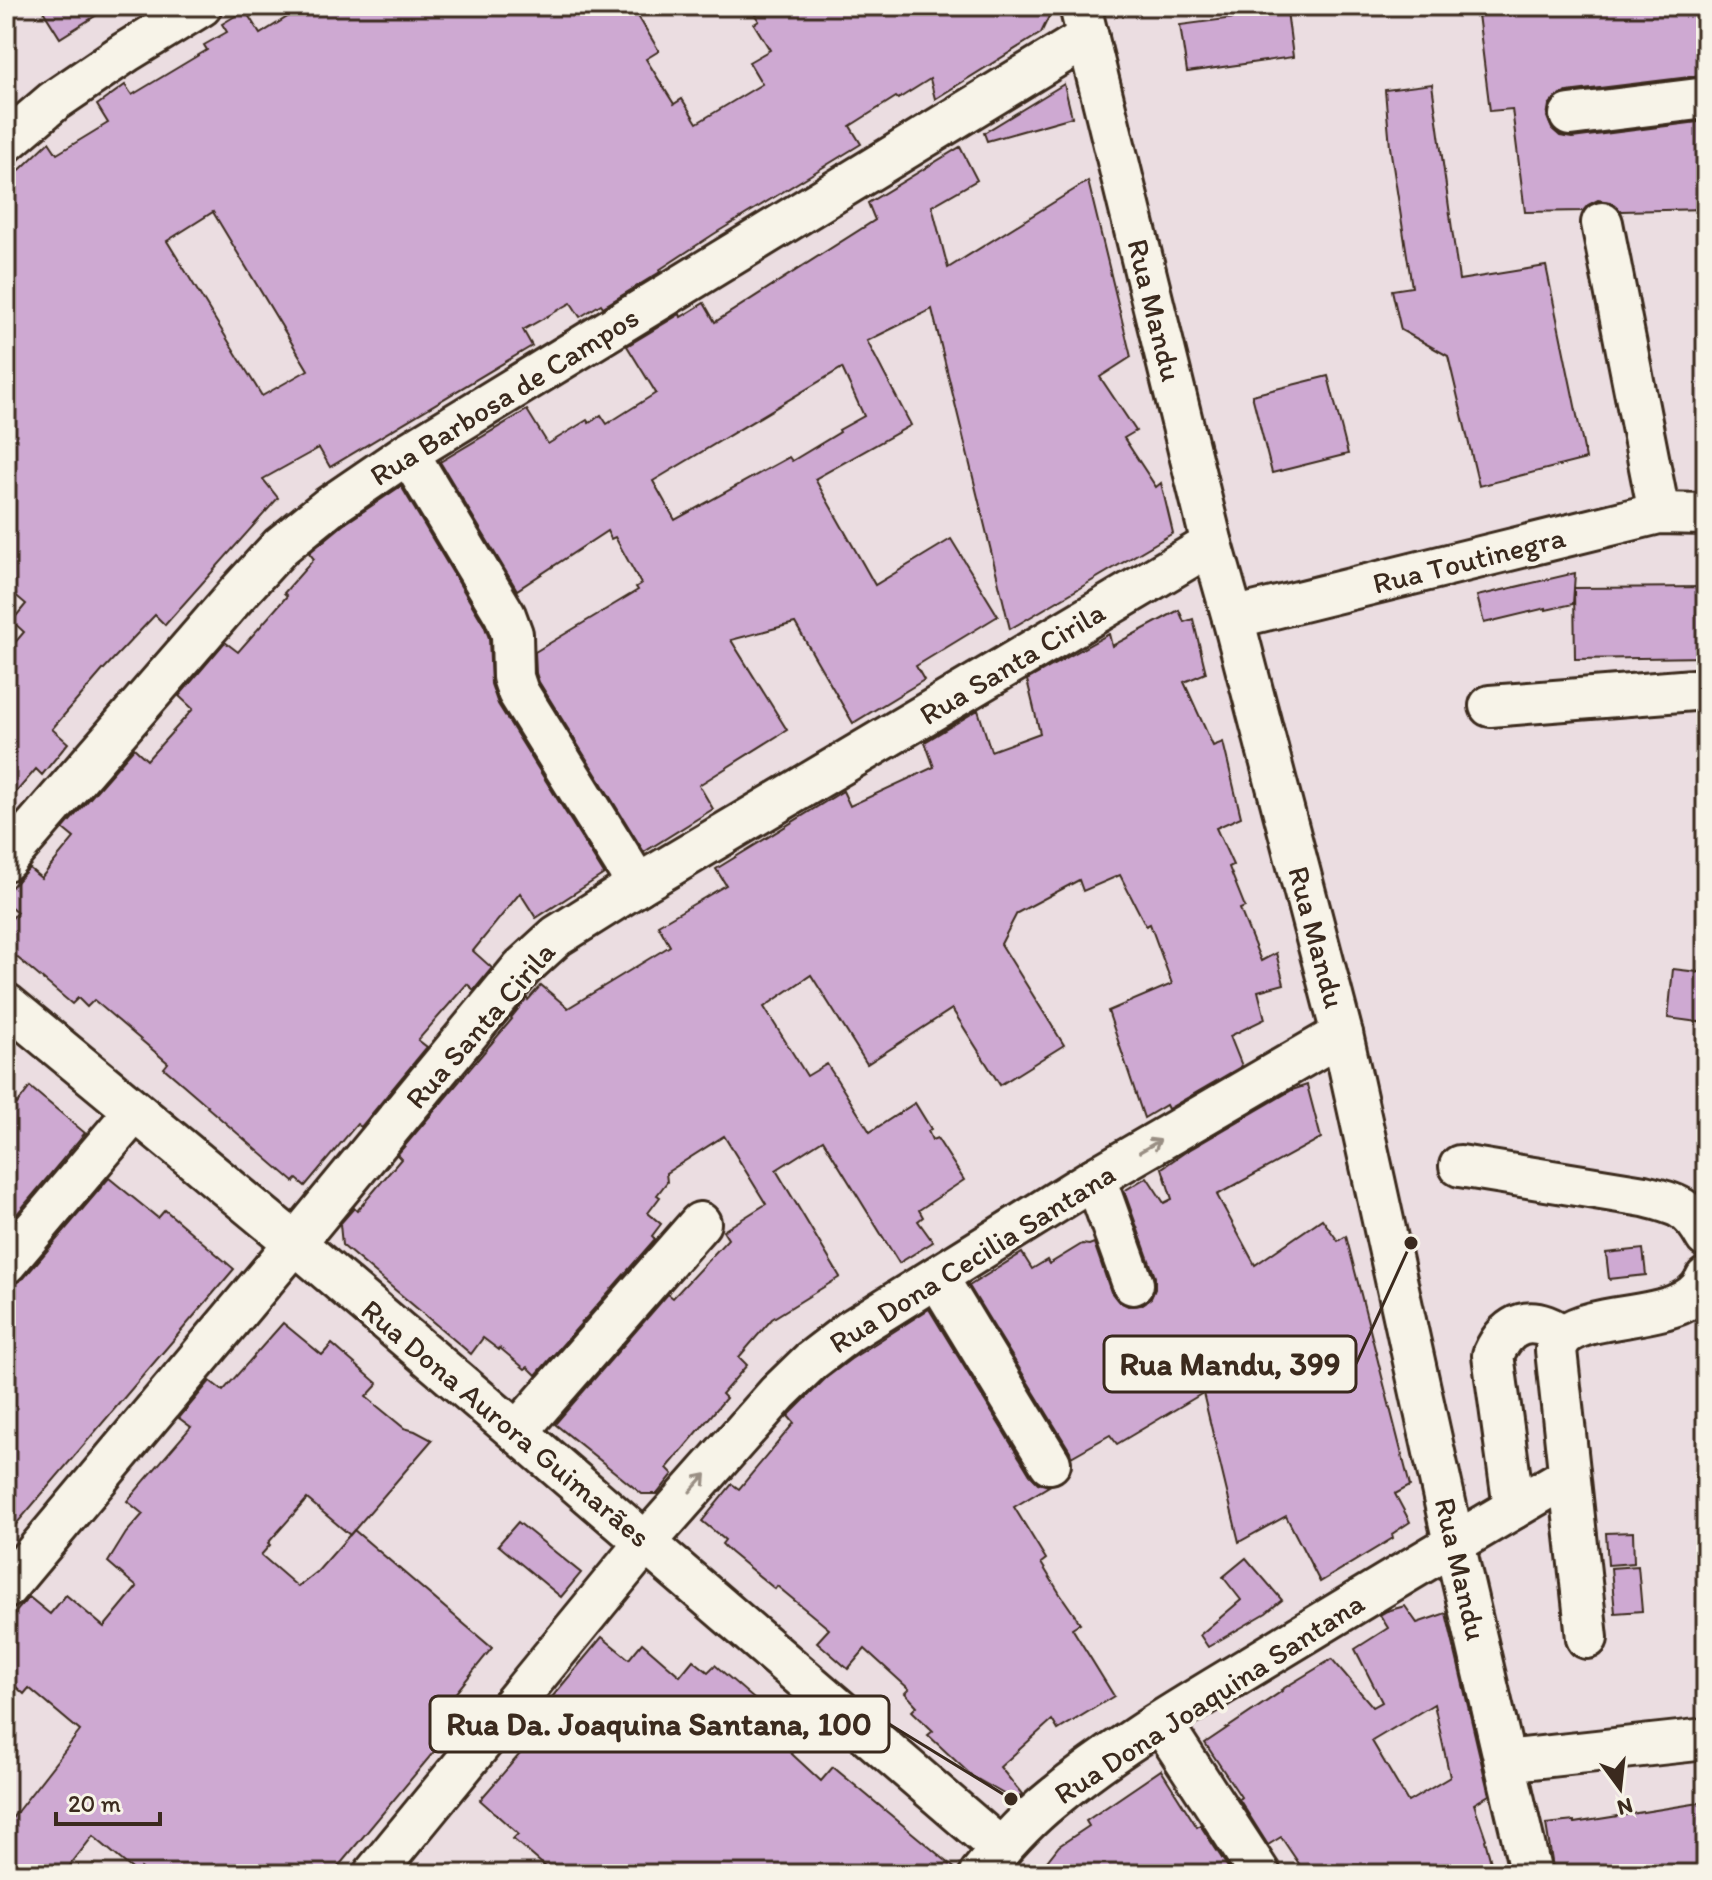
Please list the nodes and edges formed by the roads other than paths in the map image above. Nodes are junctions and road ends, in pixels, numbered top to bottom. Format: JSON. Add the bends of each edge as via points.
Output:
{"nodes":[{"id":1,"x":201,"y":6,"type":"edge"},
{"id":2,"x":1084,"y":14,"type":"edge"},
{"id":3,"x":1706,"y":98,"type":"edge"},
{"id":4,"x":1570,"y":115,"type":"dead end"},
{"id":5,"x":6,"y":142,"type":"edge"},
{"id":6,"x":1602,"y":223,"type":"dead end"},
{"id":7,"x":408,"y":453,"type":"junction"},
{"id":8,"x":1659,"y":513,"type":"junction"},
{"id":9,"x":1706,"y":514,"type":"edge"},
{"id":10,"x":1212,"y":544,"type":"junction"},
{"id":11,"x":1233,"y":618,"type":"junction"},
{"id":12,"x":1706,"y":689,"type":"edge"},
{"id":13,"x":1490,"y":706,"type":"dead end"},
{"id":14,"x":6,"y":860,"type":"edge"},
{"id":15,"x":638,"y":885,"type":"junction"},
{"id":16,"x":6,"y":1004,"type":"edge"},
{"id":17,"x":1342,"y":1034,"type":"junction"},
{"id":18,"x":135,"y":1111,"type":"junction"},
{"id":19,"x":1460,"y":1166,"type":"dead end"},
{"id":20,"x":1095,"y":1178,"type":"junction"},
{"id":21,"x":700,"y":1223,"type":"dead end"},
{"id":22,"x":1706,"y":1237,"type":"edge"},
{"id":23,"x":295,"y":1243,"type":"junction"},
{"id":24,"x":6,"y":1263,"type":"edge"},
{"id":25,"x":937,"y":1277,"type":"junction"},
{"id":26,"x":1706,"y":1278,"type":"edge"},
{"id":27,"x":1133,"y":1284,"type":"dead end"},
{"id":28,"x":1563,"y":1336,"type":"junction"},
{"id":29,"x":517,"y":1432,"type":"junction"},
{"id":30,"x":1050,"y":1463,"type":"dead end"},
{"id":31,"x":1569,"y":1476,"type":"junction"},
{"id":32,"x":1514,"y":1508,"type":"junction"},
{"id":33,"x":646,"y":1542,"type":"junction"},
{"id":34,"x":1454,"y":1543,"type":"junction"},
{"id":35,"x":6,"y":1588,"type":"edge"},
{"id":36,"x":1587,"y":1638,"type":"dead end"},
{"id":37,"x":1161,"y":1722,"type":"junction"},
{"id":38,"x":1706,"y":1739,"type":"edge"},
{"id":39,"x":1505,"y":1761,"type":"junction"},
{"id":40,"x":990,"y":1861,"type":"edge"},
{"id":41,"x":374,"y":1874,"type":"edge"},
{"id":42,"x":1260,"y":1874,"type":"edge"},
{"id":43,"x":1531,"y":1874,"type":"edge"}],
"edges":[{"from":1,"to":5,"type":"street","via":[[66,93]]},
{"from":2,"to":7,"type":"street","name":"Rua Barbosa de Campos"},
{"from":2,"to":10,"type":"street","name":"Rua Mandu"},
{"from":3,"to":4,"type":"street"},
{"from":6,"to":8,"type":"street"},
{"from":7,"to":14,"type":"street","name":"Rua Barbosa de Campos","via":[[281,546]]},
{"from":7,"to":15,"type":"street","via":[[505,615],[518,692]]},
{"from":8,"to":9,"type":"street","name":"Rua Toutinegra"},
{"from":8,"to":11,"type":"street","name":"Rua Toutinegra"},
{"from":10,"to":11,"type":"street","name":"Rua Mandu"},
{"from":10,"to":15,"type":"street","name":"Rua Santa Cirila"},
{"from":11,"to":17,"type":"street","name":"Rua Mandu"},
{"from":12,"to":13,"type":"street"},
{"from":15,"to":23,"type":"street","name":"Rua Santa Cirila","via":[[557,936],[522,968]]},
{"from":16,"to":18,"type":"street","name":"Rua Dona Aurora Guimarães"},
{"from":20,"to":17,"type":"street","name":"Rua Dona Cecilia Santana","one_way":true},
{"from":17,"to":34,"type":"street","name":"Rua Mandu"},
{"from":18,"to":23,"type":"street","name":"Rua Dona Aurora Guimarães"},
{"from":18,"to":24,"type":"street"},
{"from":19,"to":22,"type":"street","via":[[1670,1203],[1693,1216]]},
{"from":20,"to":25,"type":"street","name":"Rua Dona Cecilia Santana"},
{"from":20,"to":27,"type":"street"},
{"from":21,"to":29,"type":"street"},
{"from":23,"to":29,"type":"street","name":"Rua Dona Aurora Guimarães"},
{"from":23,"to":35,"type":"street","name":"Rua Santa Cirila"},
{"from":25,"to":30,"type":"street"},
{"from":33,"to":25,"type":"street","name":"Rua Dona Cecilia Santana","one_way":true,"via":[[811,1361]]},
{"from":26,"to":28,"type":"street","via":[[1691,1298],[1579,1327]]},
{"from":28,"to":31,"type":"street","via":[[1556,1350]]},
{"from":28,"to":32,"type":"street","via":[[1532,1322],[1514,1327],[1493,1355]]},
{"from":29,"to":33,"type":"street","name":"Rua Dona Aurora Guimarães"},
{"from":31,"to":32,"type":"street","name":"Rua Dona Joaquina Santana"},
{"from":31,"to":36,"type":"street"},
{"from":32,"to":34,"type":"street","name":"Rua Dona Joaquina Santana"},
{"from":33,"to":40,"type":"street","name":"Rua Dona Aurora Guimarães"},
{"from":33,"to":41,"type":"street","name":"Rua Dona Cecilia Santana"},
{"from":34,"to":37,"type":"street","name":"Rua Dona Joaquina Santana"},
{"from":34,"to":39,"type":"street","name":"Rua Mandu"},
{"from":37,"to":40,"type":"street","name":"Rua Dona Joaquina Santana","via":[[1048,1801]]},
{"from":37,"to":42,"type":"street"},
{"from":38,"to":39,"type":"street"},
{"from":39,"to":43,"type":"street","name":"Rua Mandu"}]}
